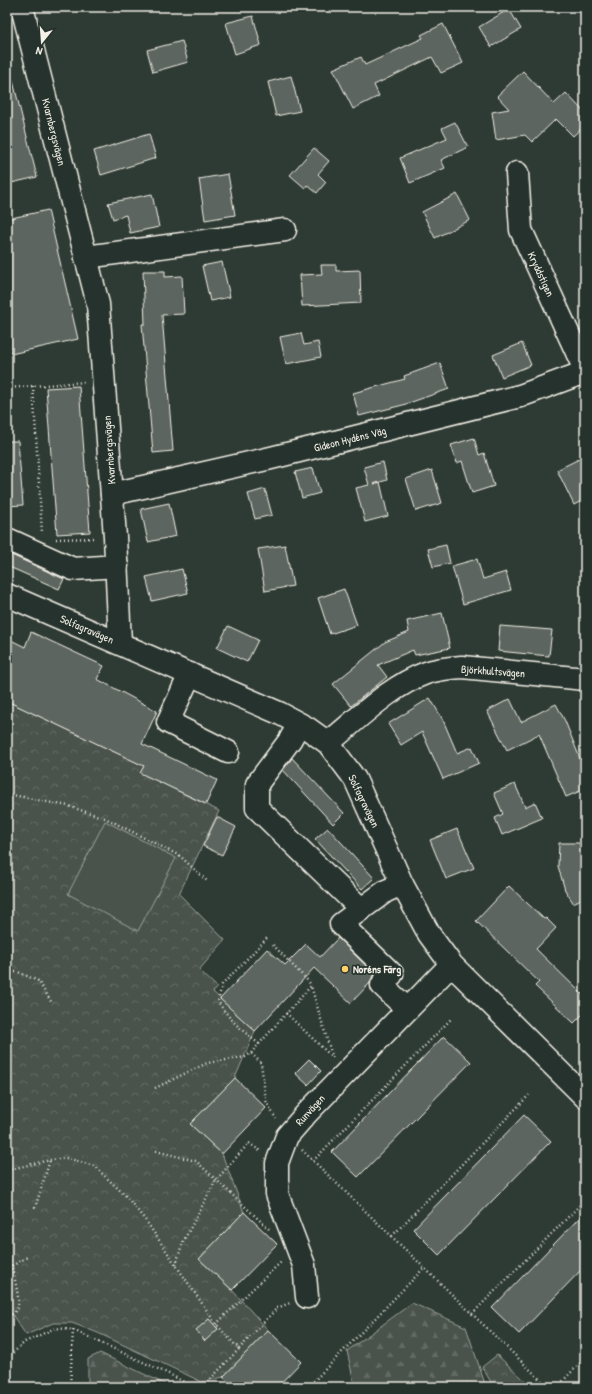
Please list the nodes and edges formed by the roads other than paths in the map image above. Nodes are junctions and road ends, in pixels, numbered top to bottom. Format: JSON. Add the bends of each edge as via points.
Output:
{"nodes":[{"id":1,"x":22,"y":7,"type":"edge"},
{"id":2,"x":517,"y":173,"type":"dead end"},
{"id":3,"x":285,"y":230,"type":"dead end"},
{"id":4,"x":86,"y":257,"type":"junction"},
{"id":5,"x":585,"y":371,"type":"edge"},
{"id":6,"x":112,"y":494,"type":"junction"},
{"id":7,"x":7,"y":539,"type":"edge"},
{"id":8,"x":117,"y":566,"type":"junction"},
{"id":9,"x":7,"y":595,"type":"edge"},
{"id":10,"x":120,"y":643,"type":"junction"},
{"id":11,"x":190,"y":674,"type":"junction"},
{"id":12,"x":585,"y":679,"type":"edge"},
{"id":13,"x":299,"y":724,"type":"junction"},
{"id":14,"x":328,"y":743,"type":"junction"},
{"id":15,"x":228,"y":752,"type":"dead end"},
{"id":16,"x":402,"y":884,"type":"junction"},
{"id":17,"x":361,"y":909,"type":"junction"},
{"id":18,"x":450,"y":964,"type":"junction"},
{"id":19,"x":407,"y":1009,"type":"junction"},
{"id":20,"x":585,"y":1097,"type":"edge"},
{"id":21,"x":306,"y":1297,"type":"road end"}],
"edges":[{"from":1,"to":4,"type":"street","name":"Kvarnbergsvägen"},
{"from":2,"to":5,"type":"street","name":"Kryddstigen","via":[[521,230]]},
{"from":3,"to":4,"type":"street"},
{"from":4,"to":6,"type":"street","name":"Kvarnbergsvägen","via":[[98,304]]},
{"from":5,"to":6,"type":"street","name":"Gideon Hydéns Väg","via":[[520,396],[271,458]]},
{"from":6,"to":8,"type":"street","name":"Kvarnbergsvägen"},
{"from":7,"to":8,"type":"street","via":[[72,568]]},
{"from":8,"to":10,"type":"street","name":"Kvarnbergsvägen"},
{"from":9,"to":10,"type":"street","name":"Solfagravägen"},
{"from":10,"to":11,"type":"street","name":"Solfagravägen"},
{"from":11,"to":13,"type":"street","name":"Solfagravägen"},
{"from":11,"to":15,"type":"street","via":[[168,722]]},
{"from":12,"to":14,"type":"street","name":"Björkhultsvägen","via":[[462,667],[427,672],[409,680],[382,699]]},
{"from":13,"to":14,"type":"street","name":"Solfagravägen"},
{"from":13,"to":17,"type":"street","via":[[257,784],[257,808]]},
{"from":14,"to":16,"type":"street","name":"Solfagravägen","via":[[355,778]]},
{"from":16,"to":17,"type":"street","via":[[386,891]]},
{"from":16,"to":18,"type":"street","name":"Solfagravägen","via":[[429,934]]},
{"from":17,"to":19,"type":"street","via":[[341,924],[392,974],[382,985]]},
{"from":18,"to":19,"type":"street","name":"Runvägen"},
{"from":18,"to":20,"type":"street","name":"Solfagravägen"},
{"from":19,"to":21,"type":"street","name":"Runvägen","via":[[307,1112],[287,1136],[276,1163],[277,1194],[304,1265]]}]}
